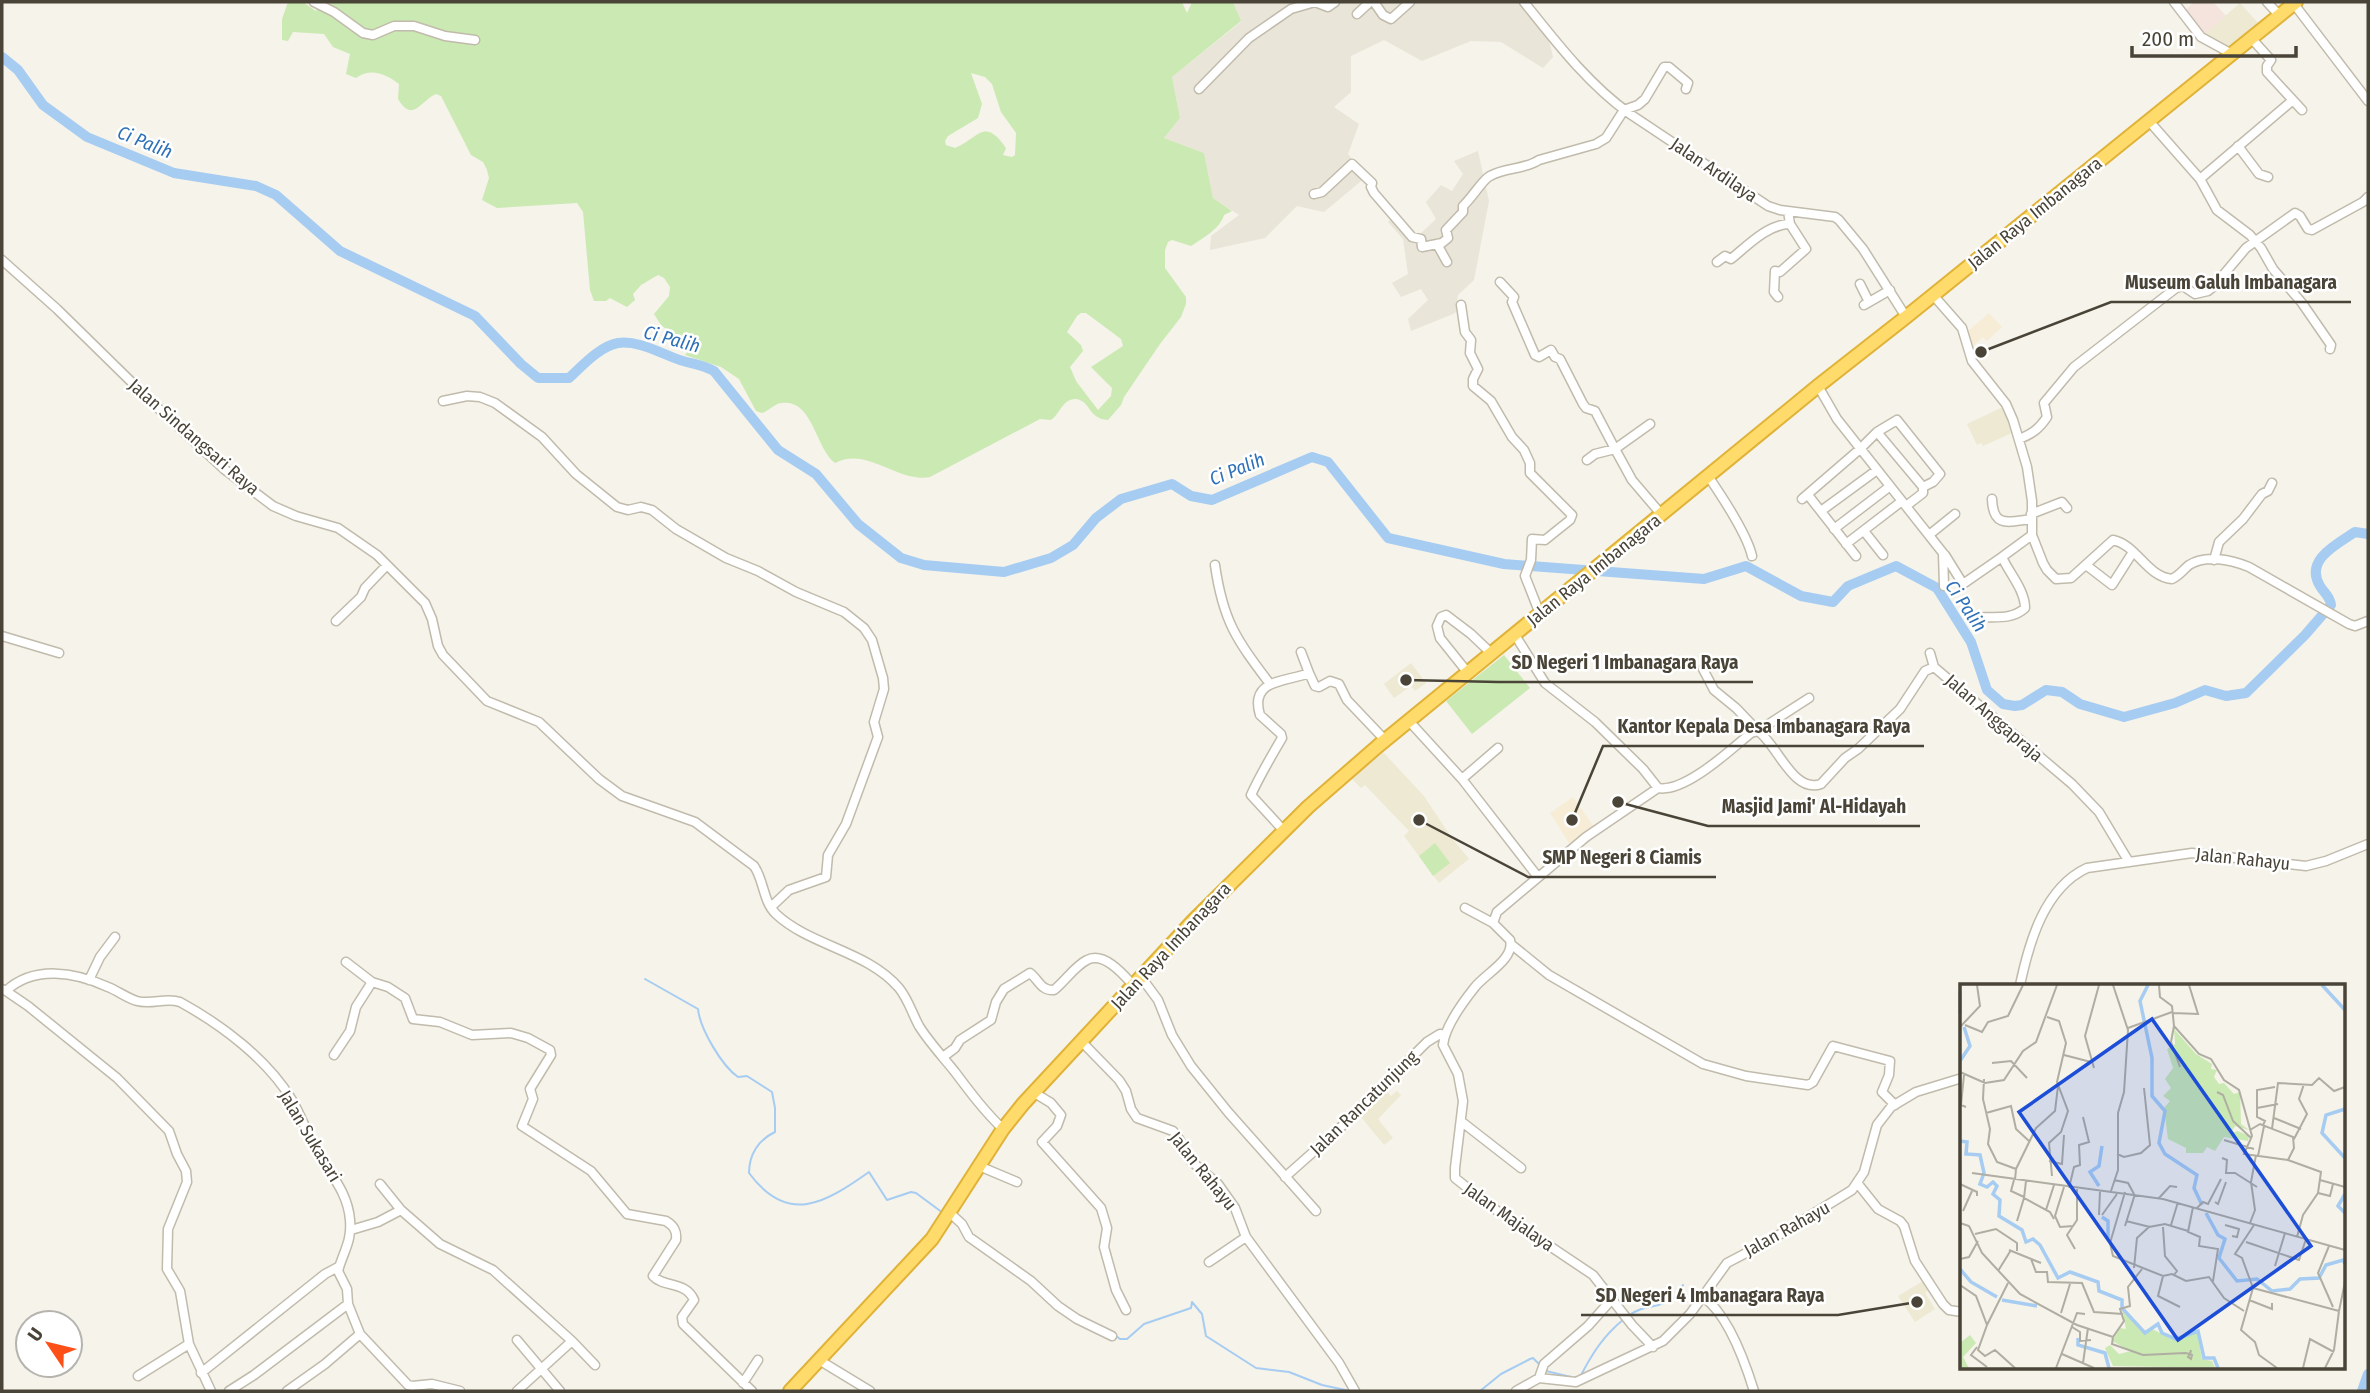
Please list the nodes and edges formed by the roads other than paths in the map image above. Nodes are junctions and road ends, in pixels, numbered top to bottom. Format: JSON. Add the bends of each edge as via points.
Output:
{"nodes":[{"id":1,"x":314,"y":2,"type":"edge"},
{"id":2,"x":1335,"y":2,"type":"edge"},
{"id":3,"x":1372,"y":2,"type":"edge"},
{"id":4,"x":1409,"y":2,"type":"edge"},
{"id":5,"x":1524,"y":2,"type":"edge"},
{"id":6,"x":2174,"y":2,"type":"edge"},
{"id":7,"x":2267,"y":2,"type":"edge"},
{"id":8,"x":2295,"y":3,"type":"edge"},
{"id":9,"x":1357,"y":14,"type":"dead end"},
{"id":10,"x":2279,"y":15,"type":"junction"},
{"id":11,"x":2251,"y":38,"type":"junction"},
{"id":12,"x":475,"y":40,"type":"dead end"},
{"id":13,"x":2232,"y":54,"type":"junction"},
{"id":14,"x":1199,"y":89,"type":"dead end"},
{"id":15,"x":1686,"y":89,"type":"dead end"},
{"id":16,"x":2293,"y":100,"type":"junction"},
{"id":17,"x":2368,"y":102,"type":"edge"},
{"id":18,"x":1624,"y":110,"type":"junction"},
{"id":19,"x":2302,"y":110,"type":"dead end"},
{"id":20,"x":2149,"y":121,"type":"junction"},
{"id":21,"x":2238,"y":146,"type":"junction"},
{"id":22,"x":2268,"y":177,"type":"dead end"},
{"id":23,"x":2200,"y":179,"type":"junction"},
{"id":24,"x":1314,"y":194,"type":"dead end"},
{"id":25,"x":2368,"y":197,"type":"edge"},
{"id":26,"x":1788,"y":211,"type":"junction"},
{"id":27,"x":1790,"y":224,"type":"junction"},
{"id":28,"x":2255,"y":240,"type":"junction"},
{"id":29,"x":1437,"y":244,"type":"junction"},
{"id":30,"x":2,"y":260,"type":"edge"},
{"id":31,"x":1447,"y":262,"type":"dead end"},
{"id":32,"x":1717,"y":262,"type":"dead end"},
{"id":33,"x":1500,"y":282,"type":"dead end"},
{"id":34,"x":1860,"y":284,"type":"dead end"},
{"id":35,"x":1891,"y":290,"type":"junction"},
{"id":36,"x":1933,"y":295,"type":"junction"},
{"id":37,"x":1778,"y":297,"type":"dead end"},
{"id":38,"x":1461,"y":304,"type":"dead end"},
{"id":39,"x":1906,"y":317,"type":"junction"},
{"id":40,"x":2330,"y":349,"type":"dead end"},
{"id":41,"x":1818,"y":386,"type":"junction"},
{"id":42,"x":443,"y":401,"type":"dead end"},
{"id":43,"x":1650,"y":424,"type":"dead end"},
{"id":44,"x":1877,"y":432,"type":"junction"},
{"id":45,"x":2019,"y":439,"type":"junction"},
{"id":46,"x":1615,"y":449,"type":"junction"},
{"id":47,"x":1860,"y":449,"type":"junction"},
{"id":48,"x":1587,"y":460,"type":"dead end"},
{"id":49,"x":1877,"y":470,"type":"junction"},
{"id":50,"x":1708,"y":476,"type":"junction"},
{"id":51,"x":2272,"y":483,"type":"dead end"},
{"id":52,"x":1889,"y":487,"type":"junction"},
{"id":53,"x":1923,"y":487,"type":"junction"},
{"id":54,"x":1992,"y":499,"type":"dead end"},
{"id":55,"x":1904,"y":504,"type":"junction"},
{"id":56,"x":2067,"y":508,"type":"dead end"},
{"id":57,"x":1821,"y":512,"type":"junction"},
{"id":58,"x":1661,"y":514,"type":"junction"},
{"id":59,"x":1955,"y":514,"type":"dead end"},
{"id":60,"x":2031,"y":517,"type":"junction"},
{"id":61,"x":1834,"y":528,"type":"junction"},
{"id":62,"x":1864,"y":531,"type":"junction"},
{"id":63,"x":1929,"y":535,"type":"junction"},
{"id":64,"x":2032,"y":535,"type":"junction"},
{"id":65,"x":1846,"y":544,"type":"junction"},
{"id":66,"x":2133,"y":552,"type":"junction"},
{"id":67,"x":1943,"y":553,"type":"junction"},
{"id":68,"x":1884,"y":555,"type":"dead end"},
{"id":69,"x":1752,"y":556,"type":"dead end"},
{"id":70,"x":1856,"y":556,"type":"dead end"},
{"id":71,"x":2002,"y":557,"type":"junction"},
{"id":72,"x":2214,"y":560,"type":"junction"},
{"id":73,"x":387,"y":565,"type":"junction"},
{"id":74,"x":1215,"y":565,"type":"dead end"},
{"id":75,"x":2086,"y":565,"type":"junction"},
{"id":76,"x":1955,"y":573,"type":"junction"},
{"id":77,"x":1944,"y":575,"type":"junction"},
{"id":78,"x":1944,"y":586,"type":"dead end"},
{"id":79,"x":1540,"y":614,"type":"junction"},
{"id":80,"x":1971,"y":618,"type":"dead end"},
{"id":81,"x":336,"y":621,"type":"dead end"},
{"id":82,"x":2368,"y":621,"type":"edge"},
{"id":83,"x":1515,"y":635,"type":"junction"},
{"id":84,"x":2,"y":636,"type":"edge"},
{"id":85,"x":1301,"y":652,"type":"dead end"},
{"id":86,"x":59,"y":653,"type":"dead end"},
{"id":87,"x":1930,"y":653,"type":"dead end"},
{"id":88,"x":1492,"y":654,"type":"junction"},
{"id":89,"x":1934,"y":667,"type":"junction"},
{"id":90,"x":1703,"y":669,"type":"dead end"},
{"id":91,"x":1309,"y":673,"type":"junction"},
{"id":92,"x":1468,"y":673,"type":"junction"},
{"id":93,"x":1270,"y":684,"type":"junction"},
{"id":94,"x":1809,"y":698,"type":"dead end"},
{"id":95,"x":1409,"y":721,"type":"junction"},
{"id":96,"x":1758,"y":731,"type":"junction"},
{"id":97,"x":1385,"y":740,"type":"junction"},
{"id":98,"x":1498,"y":748,"type":"dead end"},
{"id":99,"x":1462,"y":779,"type":"junction"},
{"id":100,"x":1658,"y":788,"type":"junction"},
{"id":101,"x":1284,"y":831,"type":"junction"},
{"id":102,"x":2368,"y":844,"type":"edge"},
{"id":103,"x":2129,"y":862,"type":"junction"},
{"id":104,"x":1538,"y":877,"type":"junction"},
{"id":105,"x":771,"y":907,"type":"junction"},
{"id":106,"x":1465,"y":908,"type":"dead end"},
{"id":107,"x":1493,"y":923,"type":"junction"},
{"id":108,"x":115,"y":937,"type":"dead end"},
{"id":109,"x":1512,"y":945,"type":"junction"},
{"id":110,"x":346,"y":962,"type":"dead end"},
{"id":111,"x":89,"y":980,"type":"junction"},
{"id":112,"x":1137,"y":981,"type":"junction"},
{"id":113,"x":372,"y":982,"type":"junction"},
{"id":114,"x":2020,"y":984,"type":"edge"},
{"id":115,"x":4,"y":990,"type":"edge"},
{"id":116,"x":1445,"y":1035,"type":"junction"},
{"id":117,"x":1081,"y":1041,"type":"junction"},
{"id":118,"x":334,"y":1055,"type":"dead end"},
{"id":119,"x":943,"y":1057,"type":"junction"},
{"id":120,"x":1960,"y":1079,"type":"edge"},
{"id":121,"x":1033,"y":1093,"type":"junction"},
{"id":122,"x":1895,"y":1105,"type":"junction"},
{"id":123,"x":1462,"y":1122,"type":"junction"},
{"id":124,"x":1003,"y":1129,"type":"junction"},
{"id":125,"x":979,"y":1166,"type":"junction"},
{"id":126,"x":1521,"y":1168,"type":"dead end"},
{"id":127,"x":1285,"y":1177,"type":"junction"},
{"id":128,"x":1017,"y":1182,"type":"dead end"},
{"id":129,"x":380,"y":1184,"type":"dead end"},
{"id":130,"x":1858,"y":1184,"type":"junction"},
{"id":131,"x":401,"y":1210,"type":"junction"},
{"id":132,"x":1316,"y":1211,"type":"dead end"},
{"id":133,"x":948,"y":1215,"type":"junction"},
{"id":134,"x":351,"y":1230,"type":"junction"},
{"id":135,"x":1246,"y":1237,"type":"junction"},
{"id":136,"x":1209,"y":1262,"type":"dead end"},
{"id":137,"x":338,"y":1267,"type":"junction"},
{"id":138,"x":1703,"y":1297,"type":"junction"},
{"id":139,"x":1613,"y":1298,"type":"junction"},
{"id":140,"x":348,"y":1304,"type":"junction"},
{"id":141,"x":1126,"y":1310,"type":"dead end"},
{"id":142,"x":1960,"y":1312,"type":"edge"},
{"id":143,"x":360,"y":1334,"type":"junction"},
{"id":144,"x":1112,"y":1336,"type":"dead end"},
{"id":145,"x":517,"y":1340,"type":"dead end"},
{"id":146,"x":572,"y":1341,"type":"junction"},
{"id":147,"x":189,"y":1344,"type":"junction"},
{"id":148,"x":1653,"y":1347,"type":"junction"},
{"id":149,"x":758,"y":1360,"type":"dead end"},
{"id":150,"x":819,"y":1360,"type":"junction"},
{"id":151,"x":595,"y":1365,"type":"dead end"},
{"id":152,"x":542,"y":1369,"type":"junction"},
{"id":153,"x":1541,"y":1371,"type":"junction"},
{"id":154,"x":201,"y":1373,"type":"junction"},
{"id":155,"x":138,"y":1376,"type":"dead end"},
{"id":156,"x":743,"y":1383,"type":"junction"},
{"id":157,"x":211,"y":1391,"type":"edge"},
{"id":158,"x":229,"y":1391,"type":"edge"},
{"id":159,"x":287,"y":1391,"type":"edge"},
{"id":160,"x":460,"y":1391,"type":"edge"},
{"id":161,"x":517,"y":1391,"type":"edge"},
{"id":162,"x":560,"y":1391,"type":"edge"},
{"id":163,"x":752,"y":1391,"type":"edge"},
{"id":164,"x":790,"y":1391,"type":"edge"},
{"id":165,"x":870,"y":1391,"type":"edge"},
{"id":166,"x":1355,"y":1391,"type":"edge"},
{"id":167,"x":1516,"y":1391,"type":"edge"},
{"id":168,"x":1754,"y":1391,"type":"edge"}],
"edges":[{"from":1,"to":12,"type":"street","via":[[363,33],[414,26]]},
{"from":2,"to":14,"type":"street","via":[[1328,7],[1315,2],[1292,9],[1249,38]]},
{"from":3,"to":4,"type":"street","via":[[1391,19]]},
{"from":3,"to":9,"type":"street"},
{"from":5,"to":18,"type":"street","name":"Jalan Ardilaya","via":[[1568,56]]},
{"from":6,"to":13,"type":"street","via":[[2201,37]]},
{"from":7,"to":10,"type":"street"},
{"from":8,"to":10,"type":"highway","name":"Jalan Raya Imbanagara"},
{"from":8,"to":17,"type":"street"},
{"from":10,"to":11,"type":"highway","name":"Jalan Raya Imbanagara"},
{"from":11,"to":13,"type":"highway","name":"Jalan Raya Imbanagara"},
{"from":11,"to":16,"type":"street","via":[[2271,60],[2267,72]]},
{"from":13,"to":20,"type":"highway","name":"Jalan Raya Imbanagara"},
{"from":15,"to":18,"type":"street","via":[[1688,83],[1667,66],[1645,99]]},
{"from":16,"to":19,"type":"street"},
{"from":16,"to":21,"type":"street"},
{"from":18,"to":26,"type":"street","name":"Jalan Ardilaya","via":[[1758,200]]},
{"from":18,"to":29,"type":"street","via":[[1597,144],[1487,176],[1446,230],[1448,238]]},
{"from":20,"to":23,"type":"street"},
{"from":20,"to":36,"type":"highway","name":"Jalan Raya Imbanagara"},
{"from":21,"to":22,"type":"street","via":[[2259,174]]},
{"from":21,"to":23,"type":"street"},
{"from":23,"to":28,"type":"street","via":[[2217,210]]},
{"from":24,"to":29,"type":"street","via":[[1352,164],[1373,183],[1374,193],[1414,239],[1420,239],[1423,247]]},
{"from":25,"to":28,"type":"street","via":[[2317,229],[2308,229],[2295,213]]},
{"from":26,"to":27,"type":"street"},
{"from":26,"to":35,"type":"street","name":"Jalan Ardilaya","via":[[1839,220]]},
{"from":27,"to":32,"type":"street","via":[[1770,230],[1731,259],[1725,256]]},
{"from":27,"to":37,"type":"street","via":[[1806,249],[1773,274]]},
{"from":28,"to":40,"type":"street","via":[[2322,331]]},
{"from":28,"to":45,"type":"street","via":[[2208,291],[2192,294],[2180,285],[2074,367],[2044,403],[2047,418],[2039,429]]},
{"from":29,"to":31,"type":"street"},
{"from":30,"to":73,"type":"street","name":"Jalan Sindangsari Raya","via":[[225,469],[273,506],[338,528]]},
{"from":33,"to":46,"type":"street","via":[[1514,297],[1535,355],[1551,350],[1560,359],[1583,404],[1595,411]]},
{"from":34,"to":35,"type":"street","via":[[1866,304]]},
{"from":35,"to":39,"type":"street","name":"Jalan Ardilaya"},
{"from":36,"to":39,"type":"highway","name":"Jalan Raya Imbanagara"},
{"from":36,"to":45,"type":"street","via":[[1962,328],[1972,361],[2006,404]]},
{"from":38,"to":79,"type":"street","via":[[1470,353],[1478,369],[1473,386],[1491,401],[1524,450],[1530,473],[1572,515],[1545,540],[1532,539],[1525,579]]},
{"from":39,"to":41,"type":"highway","name":"Jalan Raya Imbanagara"},
{"from":41,"to":47,"type":"street"},
{"from":41,"to":50,"type":"highway","name":"Jalan Raya Imbanagara"},
{"from":42,"to":105,"type":"street","via":[[467,396],[495,403],[542,438],[617,507],[652,510],[726,558],[844,611],[869,634],[884,689],[874,722],[878,737],[860,789],[828,855],[826,877],[789,890]]},
{"from":43,"to":46,"type":"street"},
{"from":44,"to":47,"type":"street"},
{"from":44,"to":53,"type":"street"},
{"from":44,"to":53,"type":"street","via":[[1895,420],[1904,426],[1940,474]]},
{"from":45,"to":60,"type":"street"},
{"from":46,"to":48,"type":"street"},
{"from":46,"to":58,"type":"street","via":[[1632,480]]},
{"from":47,"to":49,"type":"street"},
{"from":47,"to":57,"type":"street","via":[[1805,497]]},
{"from":49,"to":52,"type":"street"},
{"from":49,"to":57,"type":"street"},
{"from":50,"to":58,"type":"highway","name":"Jalan Raya Imbanagara"},
{"from":50,"to":69,"type":"street"},
{"from":51,"to":72,"type":"street","via":[[2220,542]]},
{"from":52,"to":55,"type":"street"},
{"from":52,"to":61,"type":"street"},
{"from":53,"to":55,"type":"street","via":[[1923,493]]},
{"from":54,"to":60,"type":"street","via":[[1995,518],[2008,522]]},
{"from":55,"to":62,"type":"street"},
{"from":55,"to":63,"type":"street"},
{"from":56,"to":60,"type":"street","via":[[2062,502]]},
{"from":57,"to":61,"type":"street"},
{"from":58,"to":79,"type":"highway","name":"Jalan Raya Imbanagara"},
{"from":59,"to":63,"type":"street"},
{"from":60,"to":64,"type":"street"},
{"from":61,"to":65,"type":"street"},
{"from":62,"to":65,"type":"street"},
{"from":62,"to":68,"type":"street"},
{"from":63,"to":67,"type":"street"},
{"from":64,"to":71,"type":"street"},
{"from":64,"to":75,"type":"street","via":[[2047,570],[2056,579],[2071,578]]},
{"from":65,"to":70,"type":"street"},
{"from":66,"to":72,"type":"street","via":[[2167,579],[2196,562]]},
{"from":66,"to":75,"type":"street","via":[[2113,540]]},
{"from":66,"to":75,"type":"street","via":[[2112,585]]},
{"from":67,"to":76,"type":"street"},
{"from":67,"to":77,"type":"street"},
{"from":71,"to":76,"type":"street","via":[[1965,583]]},
{"from":71,"to":80,"type":"street","via":[[2020,587],[2025,608],[2005,617]]},
{"from":72,"to":82,"type":"street","via":[[2249,567],[2355,626]]},
{"from":73,"to":81,"type":"street"},
{"from":73,"to":105,"type":"street","name":"Jalan Sindangsari Raya","via":[[425,603],[443,655],[477,693],[496,706],[539,722],[622,796],[701,826],[754,866]]},
{"from":74,"to":93,"type":"street","via":[[1234,635]]},
{"from":76,"to":77,"type":"street"},
{"from":77,"to":78,"type":"street"},
{"from":79,"to":83,"type":"highway","name":"Jalan Raya Imbanagara"},
{"from":83,"to":88,"type":"highway","name":"Jalan Raya Imbanagara"},
{"from":83,"to":100,"type":"street","via":[[1545,683],[1595,722]]},
{"from":84,"to":86,"type":"street"},
{"from":85,"to":91,"type":"street"},
{"from":87,"to":89,"type":"street"},
{"from":88,"to":92,"type":"highway","name":"Jalan Raya Imbanagara"},
{"from":88,"to":92,"type":"street","via":[[1446,615],[1441,617],[1437,626],[1440,638]]},
{"from":89,"to":96,"type":"street","name":"Jalan Anggapraja","via":[[1925,671],[1891,718],[1821,784],[1808,785],[1797,778]]},
{"from":89,"to":103,"type":"street","name":"Jalan Anggapraja","via":[[2073,784],[2099,812]]},
{"from":90,"to":96,"type":"street","via":[[1714,690]]},
{"from":91,"to":93,"type":"street"},
{"from":91,"to":97,"type":"street","via":[[1315,686],[1331,681],[1339,684],[1347,700]]},
{"from":92,"to":95,"type":"highway","name":"Jalan Raya Imbanagara"},
{"from":93,"to":101,"type":"street","via":[[1260,694],[1258,708],[1282,738],[1251,795]]},
{"from":94,"to":96,"type":"street"},
{"from":95,"to":97,"type":"highway","name":"Jalan Raya Imbanagara"},
{"from":95,"to":99,"type":"street"},
{"from":96,"to":100,"type":"street","via":[[1678,785]]},
{"from":97,"to":101,"type":"highway","name":"Jalan Raya Imbanagara"},
{"from":98,"to":99,"type":"street"},
{"from":99,"to":104,"type":"street"},
{"from":100,"to":104,"type":"street"},
{"from":101,"to":112,"type":"highway","name":"Jalan Raya Imbanagara"},
{"from":102,"to":103,"type":"street","name":"Jalan Rahayu","via":[[2306,866],[2204,853]]},
{"from":103,"to":114,"type":"street","name":"Jalan Rahayu","via":[[2087,868],[2057,892],[2031,942]]},
{"from":104,"to":107,"type":"street","via":[[1500,908]]},
{"from":105,"to":119,"type":"street","via":[[796,927],[865,962],[893,982]]},
{"from":106,"to":107,"type":"street"},
{"from":107,"to":109,"type":"street"},
{"from":108,"to":111,"type":"street"},
{"from":109,"to":116,"type":"street","via":[[1504,960],[1474,989]]},
{"from":109,"to":122,"type":"street","via":[[1555,978],[1683,1053],[1721,1070],[1808,1085],[1833,1046],[1890,1061],[1882,1092]]},
{"from":110,"to":113,"type":"street"},
{"from":111,"to":115,"type":"street","name":"Jalan Sukasari","via":[[63,973],[42,975]]},
{"from":111,"to":134,"type":"street","name":"Jalan Sukasari","via":[[138,1001],[180,1002],[252,1054],[293,1102],[315,1149],[342,1190]]},
{"from":112,"to":117,"type":"highway","name":"Jalan Raya Imbanagara"},
{"from":112,"to":119,"type":"street","via":[[1097,959],[1087,960],[1054,990],[1041,986],[1030,973],[1004,989],[991,1020]]},
{"from":112,"to":127,"type":"street","via":[[1158,1000],[1185,1058]]},
{"from":113,"to":118,"type":"street"},
{"from":113,"to":156,"type":"street","via":[[405,998],[416,1020],[440,1022],[472,1035],[511,1033],[550,1050],[530,1089],[533,1100],[522,1126],[587,1167],[623,1211],[671,1224],[676,1240],[653,1276],[692,1294],[694,1300],[682,1317],[683,1324]]},
{"from":115,"to":147,"type":"street","via":[[117,1078],[169,1131],[187,1182],[168,1229],[166,1261],[180,1291]]},
{"from":116,"to":123,"type":"street","name":"Jalan Majalaya","via":[[1443,1045],[1461,1087]]},
{"from":116,"to":127,"type":"street","name":"Jalan Rancatunjung","via":[[1427,1042]]},
{"from":117,"to":121,"type":"highway","name":"Jalan Raya Imbanagara"},
{"from":117,"to":135,"type":"street","name":"Jalan Rahayu","via":[[1119,1080],[1137,1118],[1176,1134],[1191,1161],[1223,1191]]},
{"from":119,"to":124,"type":"street"},
{"from":120,"to":122,"type":"street","via":[[1916,1092]]},
{"from":121,"to":124,"type":"highway","name":"Jalan Raya Imbanagara"},
{"from":121,"to":141,"type":"street","via":[[1061,1115],[1042,1142],[1101,1208],[1107,1228],[1104,1247]]},
{"from":122,"to":130,"type":"street","via":[[1877,1125]]},
{"from":123,"to":126,"type":"street"},
{"from":123,"to":139,"type":"street","name":"Jalan Majalaya","via":[[1455,1168],[1458,1182],[1585,1268]]},
{"from":124,"to":125,"type":"highway","name":"Jalan Raya Imbanagara"},
{"from":125,"to":128,"type":"street"},
{"from":125,"to":133,"type":"highway","name":"Jalan Raya Imbanagara"},
{"from":127,"to":132,"type":"street"},
{"from":129,"to":131,"type":"street"},
{"from":130,"to":138,"type":"street","name":"Jalan Rahayu","via":[[1843,1198],[1732,1259]]},
{"from":130,"to":142,"type":"street","via":[[1878,1209],[1904,1226],[1915,1261],[1943,1304]]},
{"from":131,"to":134,"type":"street"},
{"from":131,"to":146,"type":"street","via":[[447,1249],[493,1270]]},
{"from":133,"to":144,"type":"street","via":[[1058,1306]]},
{"from":133,"to":150,"type":"highway","name":"Jalan Raya Imbanagara","via":[[912,1263]]},
{"from":134,"to":137,"type":"street"},
{"from":135,"to":136,"type":"street"},
{"from":135,"to":166,"type":"street","name":"Jalan Rahayu"},
{"from":137,"to":140,"type":"street"},
{"from":137,"to":154,"type":"street"},
{"from":138,"to":148,"type":"street","name":"Jalan Rahayu","via":[[1672,1335]]},
{"from":138,"to":168,"type":"street","via":[[1726,1325]]},
{"from":139,"to":148,"type":"street","name":"Jalan Majalaya"},
{"from":139,"to":153,"type":"street"},
{"from":140,"to":143,"type":"street"},
{"from":140,"to":158,"type":"street"},
{"from":143,"to":159,"type":"street"},
{"from":143,"to":160,"type":"street","via":[[408,1385],[432,1384]]},
{"from":145,"to":152,"type":"street"},
{"from":146,"to":151,"type":"street"},
{"from":146,"to":152,"type":"street"},
{"from":147,"to":154,"type":"street"},
{"from":147,"to":155,"type":"street"},
{"from":148,"to":153,"type":"street","name":"Jalan Rahayu","via":[[1576,1382]]},
{"from":149,"to":156,"type":"street"},
{"from":150,"to":164,"type":"highway","name":"Jalan Raya Imbanagara"},
{"from":150,"to":165,"type":"street"},
{"from":152,"to":161,"type":"street"},
{"from":152,"to":162,"type":"street"},
{"from":153,"to":167,"type":"street"},
{"from":154,"to":157,"type":"street"},
{"from":156,"to":163,"type":"street"}]}
